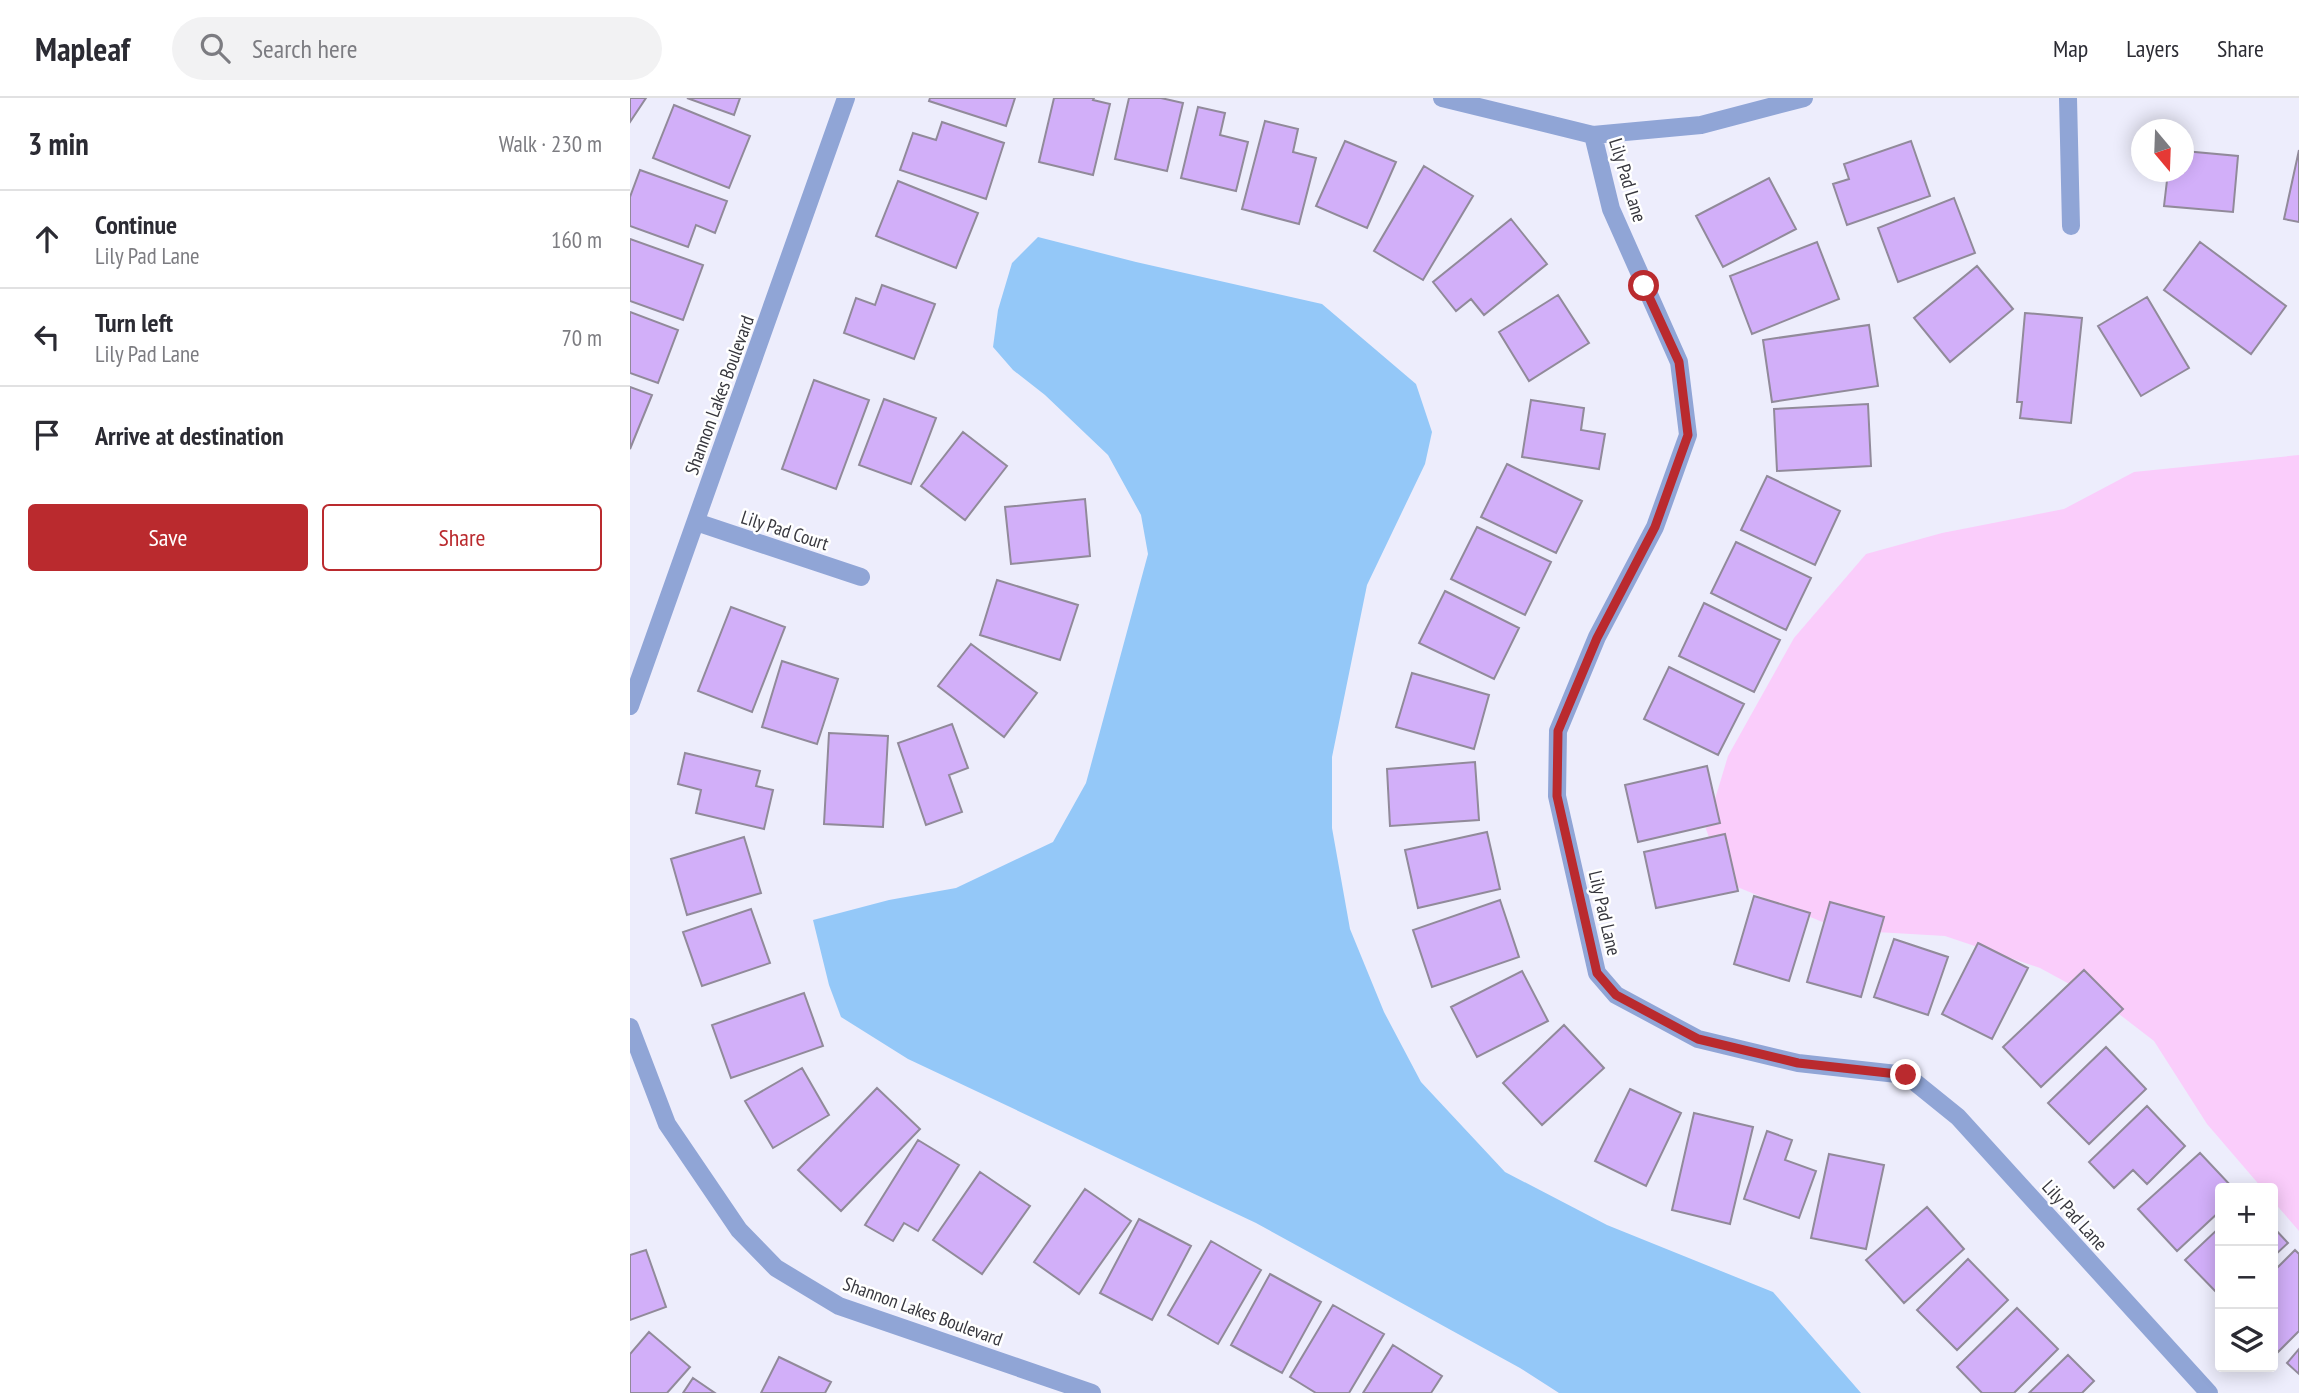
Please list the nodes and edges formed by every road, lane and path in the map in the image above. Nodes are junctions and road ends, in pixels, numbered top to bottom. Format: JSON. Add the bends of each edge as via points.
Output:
{"nodes":[{"id":1,"x":846,"y":98,"type":"edge"},
{"id":2,"x":1442,"y":98,"type":"edge"},
{"id":3,"x":1804,"y":98,"type":"edge"},
{"id":4,"x":2068,"y":98,"type":"edge"},
{"id":5,"x":1593,"y":135,"type":"junction"},
{"id":6,"x":2071,"y":226,"type":"dead end"},
{"id":7,"x":696,"y":522,"type":"junction"},
{"id":8,"x":861,"y":577,"type":"dead end"},
{"id":9,"x":630,"y":706,"type":"edge"},
{"id":10,"x":630,"y":1027,"type":"edge"},
{"id":11,"x":1092,"y":1393,"type":"edge"},
{"id":12,"x":2208,"y":1393,"type":"edge"}],
"edges":[{"from":1,"to":7,"type":"street","name":"Shannon Lakes Boulevard"},
{"from":2,"to":5,"type":"street"},
{"from":3,"to":5,"type":"street","via":[[1701,125]]},
{"from":4,"to":6,"type":"street"},
{"from":5,"to":12,"type":"street","name":"Lily Pad Lane","via":[[1611,209],[1679,362],[1688,435],[1655,527],[1597,638],[1558,731],[1557,796],[1597,973],[1616,995],[1698,1039],[1798,1063],[1906,1075],[1958,1117]]},
{"from":7,"to":8,"type":"street","name":"Lily Pad Court"},
{"from":7,"to":9,"type":"street","name":"Shannon Lakes Boulevard"},
{"from":10,"to":11,"type":"street","name":"Shannon Lakes Boulevard","via":[[667,1124],[739,1230],[776,1268],[839,1306]]}]}
